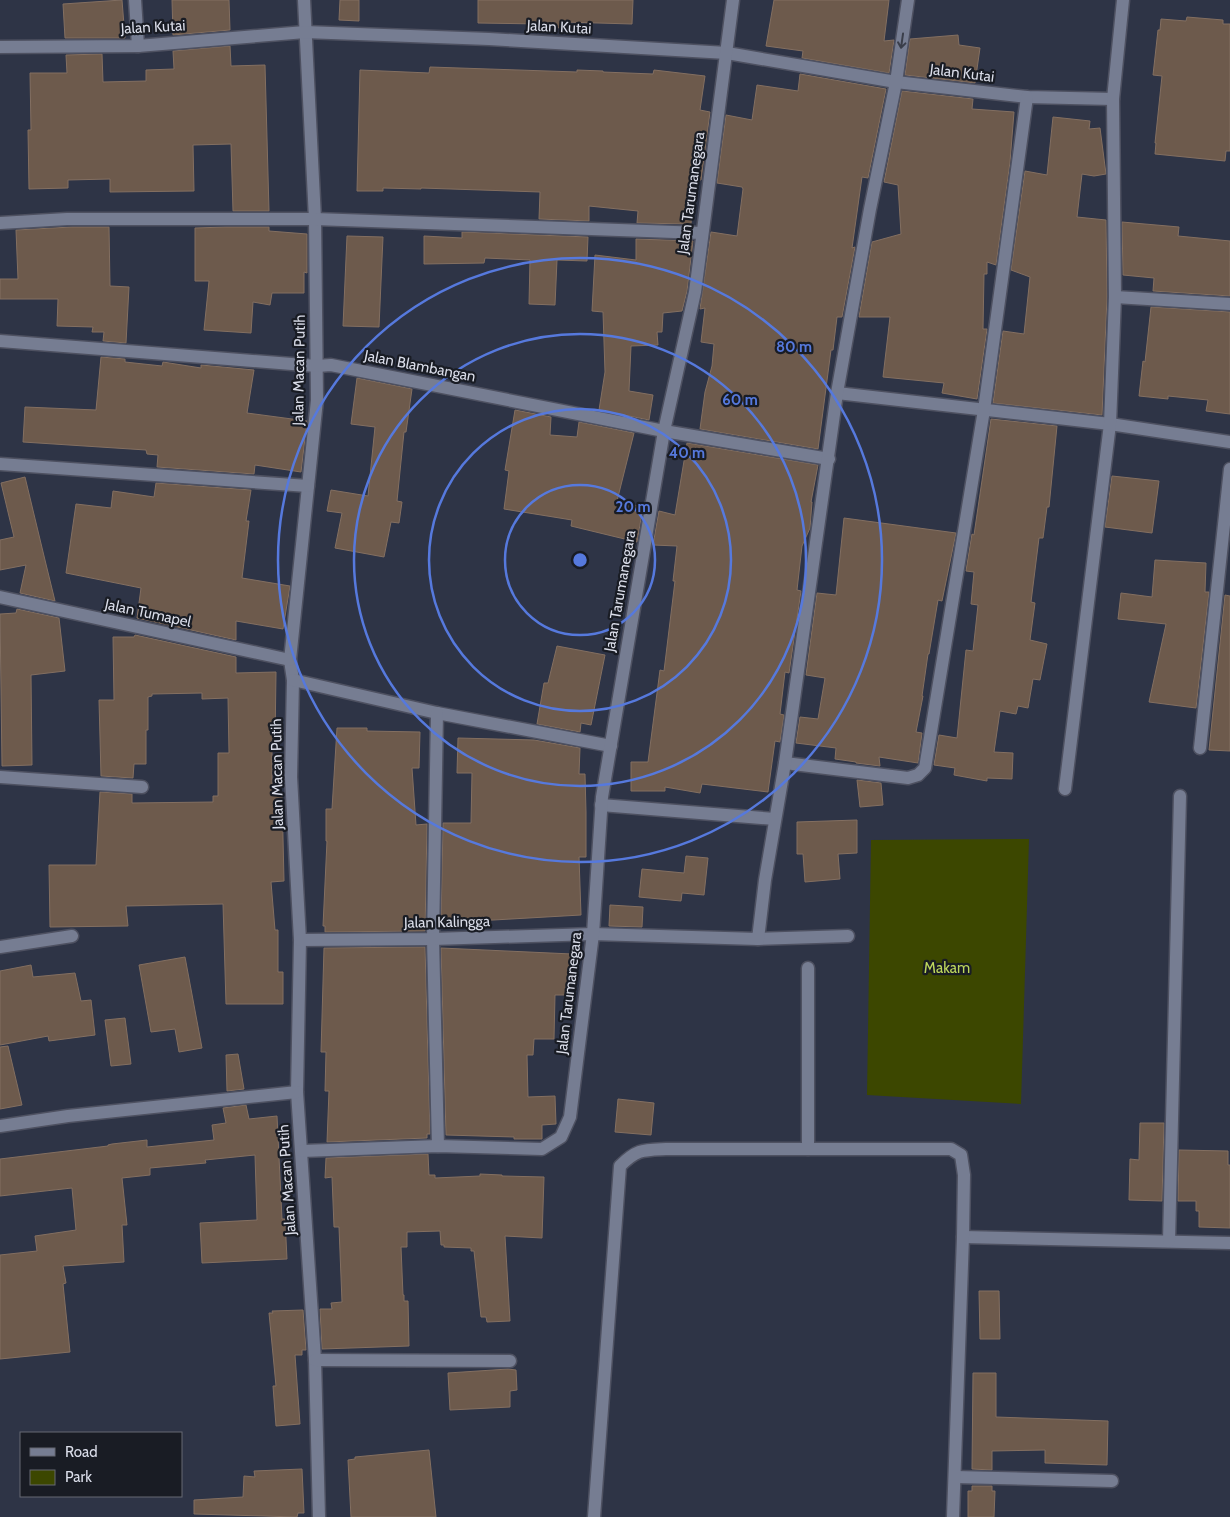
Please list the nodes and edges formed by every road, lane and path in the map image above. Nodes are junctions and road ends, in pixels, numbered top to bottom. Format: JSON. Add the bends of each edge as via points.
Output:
{"nodes":[{"id":1,"x":135,"y":0,"type":"edge"},
{"id":2,"x":304,"y":0,"type":"edge"},
{"id":3,"x":733,"y":0,"type":"edge"},
{"id":4,"x":908,"y":0,"type":"edge"},
{"id":5,"x":1123,"y":0,"type":"edge"},
{"id":6,"x":305,"y":32,"type":"junction"},
{"id":7,"x":138,"y":46,"type":"junction"},
{"id":8,"x":0,"y":47,"type":"edge"},
{"id":9,"x":727,"y":53,"type":"junction"},
{"id":10,"x":896,"y":82,"type":"junction"},
{"id":11,"x":1027,"y":97,"type":"junction"},
{"id":12,"x":1113,"y":99,"type":"junction"},
{"id":13,"x":315,"y":219,"type":"junction"},
{"id":14,"x":0,"y":224,"type":"edge"},
{"id":15,"x":702,"y":233,"type":"junction"},
{"id":16,"x":1115,"y":297,"type":"junction"},
{"id":17,"x":1230,"y":304,"type":"edge"},
{"id":18,"x":0,"y":341,"type":"edge"},
{"id":19,"x":317,"y":366,"type":"junction"},
{"id":20,"x":837,"y":393,"type":"junction"},
{"id":21,"x":984,"y":410,"type":"junction"},
{"id":22,"x":1110,"y":424,"type":"junction"},
{"id":23,"x":664,"y":431,"type":"junction"},
{"id":24,"x":1230,"y":442,"type":"edge"},
{"id":25,"x":829,"y":459,"type":"junction"},
{"id":26,"x":0,"y":464,"type":"edge"},
{"id":27,"x":1230,"y":469,"type":"edge"},
{"id":28,"x":308,"y":486,"type":"junction"},
{"id":29,"x":0,"y":597,"type":"edge"},
{"id":30,"x":290,"y":660,"type":"junction"},
{"id":31,"x":293,"y":680,"type":"junction"},
{"id":32,"x":436,"y":713,"type":"junction"},
{"id":33,"x":611,"y":746,"type":"junction"},
{"id":34,"x":1200,"y":748,"type":"dead end"},
{"id":35,"x":785,"y":763,"type":"junction"},
{"id":36,"x":0,"y":776,"type":"edge"},
{"id":37,"x":142,"y":787,"type":"dead end"},
{"id":38,"x":1065,"y":789,"type":"dead end"},
{"id":39,"x":1180,"y":796,"type":"dead end"},
{"id":40,"x":601,"y":805,"type":"junction"},
{"id":41,"x":774,"y":819,"type":"junction"},
{"id":42,"x":593,"y":934,"type":"junction"},
{"id":43,"x":72,"y":936,"type":"dead end"},
{"id":44,"x":848,"y":936,"type":"dead end"},
{"id":45,"x":434,"y":939,"type":"junction"},
{"id":46,"x":300,"y":940,"type":"junction"},
{"id":47,"x":758,"y":940,"type":"junction"},
{"id":48,"x":0,"y":947,"type":"edge"},
{"id":49,"x":808,"y":968,"type":"dead end"},
{"id":50,"x":297,"y":1092,"type":"junction"},
{"id":51,"x":0,"y":1126,"type":"edge"},
{"id":52,"x":438,"y":1146,"type":"junction"},
{"id":53,"x":808,"y":1149,"type":"junction"},
{"id":54,"x":302,"y":1151,"type":"junction"},
{"id":55,"x":963,"y":1236,"type":"junction"},
{"id":56,"x":1169,"y":1241,"type":"junction"},
{"id":57,"x":1230,"y":1243,"type":"edge"},
{"id":58,"x":315,"y":1360,"type":"junction"},
{"id":59,"x":510,"y":1361,"type":"dead end"},
{"id":60,"x":955,"y":1477,"type":"junction"},
{"id":61,"x":1112,"y":1481,"type":"dead end"},
{"id":62,"x":319,"y":1517,"type":"edge"},
{"id":63,"x":594,"y":1517,"type":"edge"},
{"id":64,"x":953,"y":1517,"type":"edge"}],
"edges":[{"from":1,"to":7,"type":"street"},
{"from":2,"to":6,"type":"street","name":"Jalan Macan Putih"},
{"from":3,"to":9,"type":"street","name":"Jalan Tarumanegara"},
{"from":4,"to":10,"type":"street","one_way":true},
{"from":5,"to":12,"type":"street"},
{"from":6,"to":7,"type":"street","name":"Jalan Kutai"},
{"from":6,"to":9,"type":"street","name":"Jalan Kutai"},
{"from":6,"to":13,"type":"street","name":"Jalan Macan Putih"},
{"from":7,"to":8,"type":"street","name":"Jalan Kutai"},
{"from":9,"to":10,"type":"street","name":"Jalan Kutai"},
{"from":9,"to":15,"type":"street","name":"Jalan Tarumanegara"},
{"from":10,"to":11,"type":"street","name":"Jalan Kutai"},
{"from":10,"to":20,"type":"street"},
{"from":11,"to":12,"type":"street","name":"Jalan Kutai"},
{"from":11,"to":21,"type":"street"},
{"from":12,"to":16,"type":"street"},
{"from":13,"to":14,"type":"street","via":[[67,220]]},
{"from":13,"to":15,"type":"street"},
{"from":13,"to":19,"type":"street","name":"Jalan Macan Putih"},
{"from":15,"to":23,"type":"street","name":"Jalan Tarumanegara","via":[[695,292]]},
{"from":16,"to":17,"type":"street"},
{"from":16,"to":22,"type":"street"},
{"from":18,"to":19,"type":"street","name":"Jalan Blambangan"},
{"from":19,"to":23,"type":"street","name":"Jalan Blambangan","via":[[331,364]]},
{"from":19,"to":28,"type":"street","name":"Jalan Macan Putih","via":[[317,400]]},
{"from":20,"to":21,"type":"street"},
{"from":20,"to":25,"type":"street"},
{"from":21,"to":22,"type":"street"},
{"from":21,"to":35,"type":"street","via":[[926,768],[908,778]]},
{"from":22,"to":24,"type":"street"},
{"from":22,"to":38,"type":"street"},
{"from":23,"to":25,"type":"street","name":"Jalan Blambangan"},
{"from":23,"to":33,"type":"street","name":"Jalan Tarumanegara"},
{"from":25,"to":35,"type":"street"},
{"from":26,"to":28,"type":"street"},
{"from":27,"to":34,"type":"street"},
{"from":28,"to":30,"type":"street","name":"Jalan Macan Putih"},
{"from":29,"to":30,"type":"street","name":"Jalan Tumapel"},
{"from":30,"to":31,"type":"street","name":"Jalan Macan Putih"},
{"from":31,"to":32,"type":"street"},
{"from":31,"to":46,"type":"street","name":"Jalan Macan Putih","via":[[291,777]]},
{"from":32,"to":33,"type":"street"},
{"from":32,"to":45,"type":"street"},
{"from":33,"to":40,"type":"street","name":"Jalan Tarumanegara"},
{"from":35,"to":41,"type":"street"},
{"from":36,"to":37,"type":"street"},
{"from":39,"to":56,"type":"street"},
{"from":40,"to":41,"type":"street"},
{"from":40,"to":42,"type":"street","name":"Jalan Tarumanegara"},
{"from":41,"to":47,"type":"street"},
{"from":42,"to":45,"type":"street","name":"Jalan Kalingga"},
{"from":42,"to":47,"type":"street","name":"Jalan Kalingga"},
{"from":42,"to":52,"type":"street","name":"Jalan Tarumanegara","via":[[570,1117],[561,1137],[542,1149]]},
{"from":43,"to":48,"type":"street"},
{"from":44,"to":47,"type":"street","name":"Jalan Kalingga"},
{"from":45,"to":46,"type":"street","name":"Jalan Kalingga"},
{"from":45,"to":52,"type":"street"},
{"from":46,"to":50,"type":"street","name":"Jalan Macan Putih"},
{"from":49,"to":53,"type":"street"},
{"from":50,"to":51,"type":"street"},
{"from":50,"to":54,"type":"street","name":"Jalan Macan Putih"},
{"from":52,"to":54,"type":"street"},
{"from":53,"to":55,"type":"street","via":[[951,1149],[961,1155],[964,1175]]},
{"from":53,"to":63,"type":"street","via":[[644,1150],[632,1154],[620,1166]]},
{"from":54,"to":58,"type":"street","name":"Jalan Macan Putih"},
{"from":55,"to":56,"type":"street"},
{"from":55,"to":60,"type":"street"},
{"from":56,"to":57,"type":"street"},
{"from":58,"to":59,"type":"street"},
{"from":58,"to":62,"type":"street","name":"Jalan Macan Putih"},
{"from":60,"to":61,"type":"street"},
{"from":60,"to":64,"type":"street"}]}
